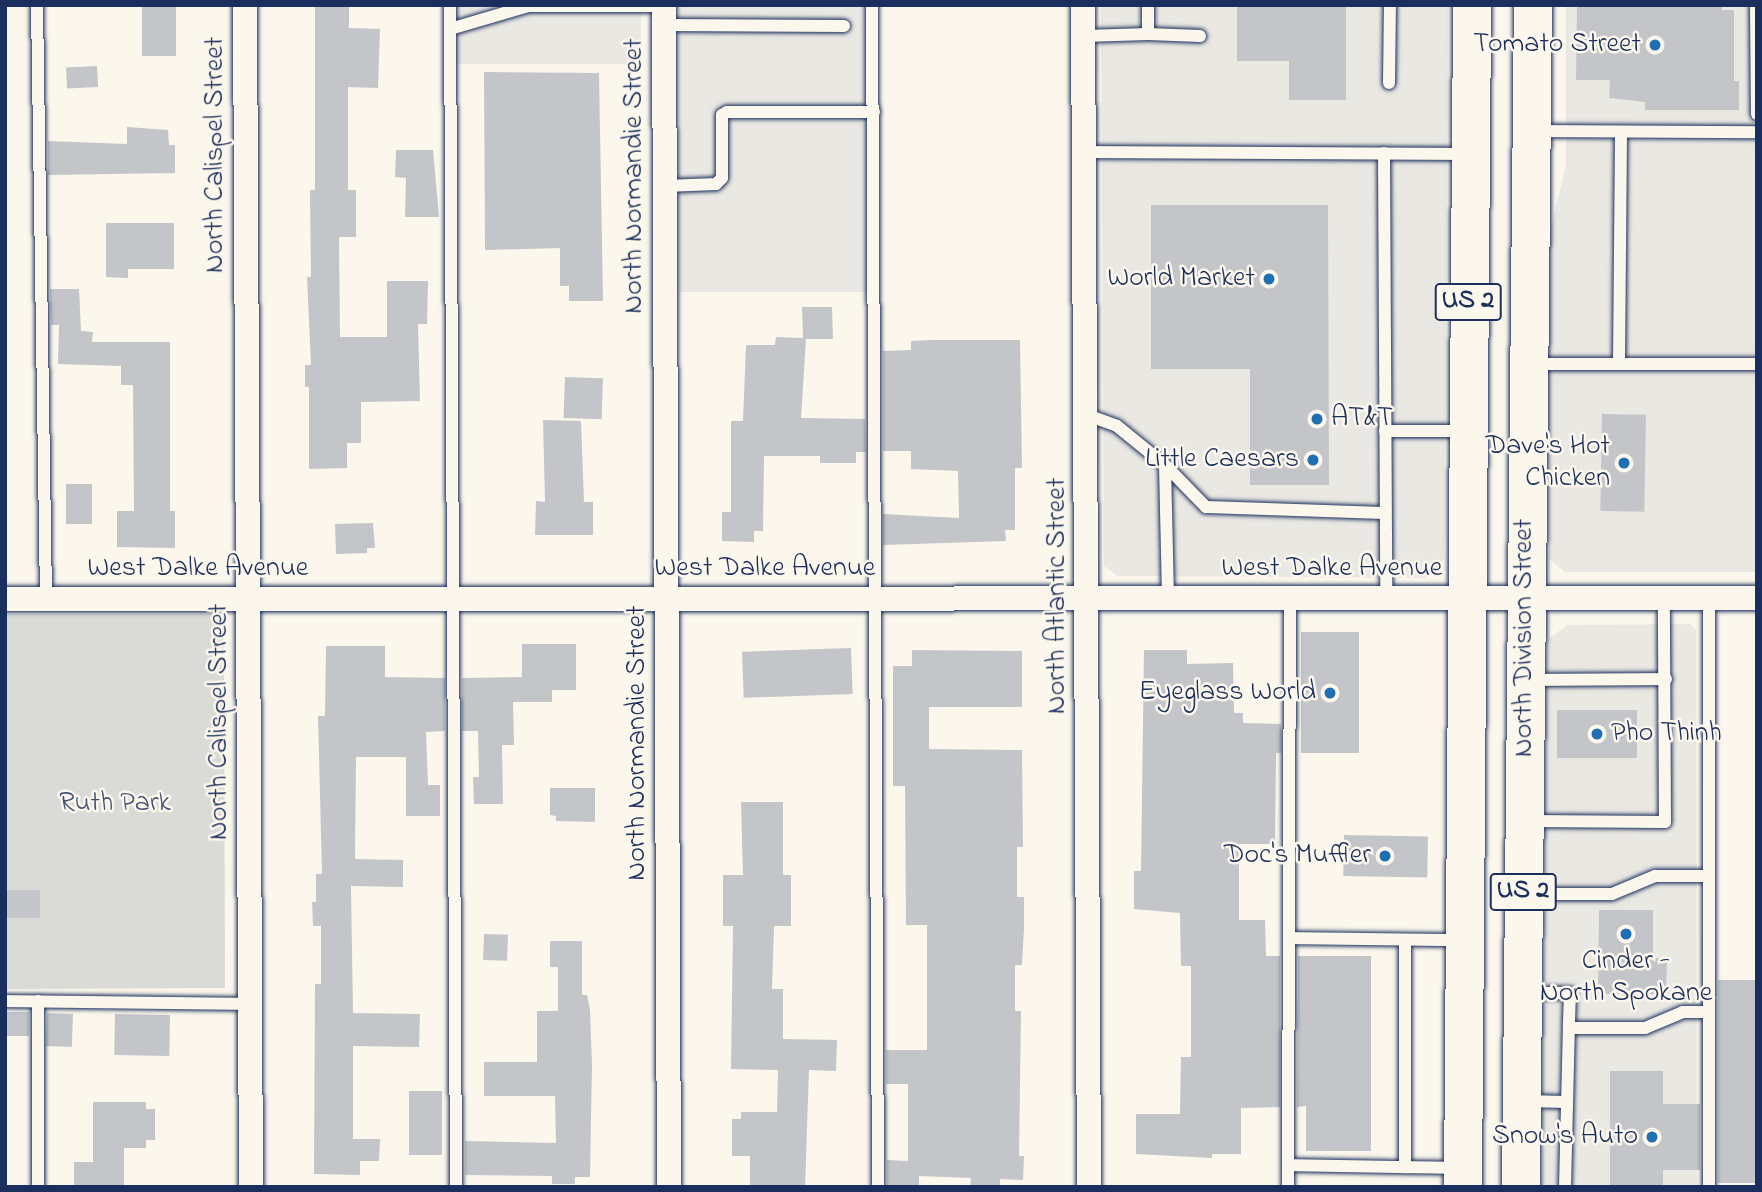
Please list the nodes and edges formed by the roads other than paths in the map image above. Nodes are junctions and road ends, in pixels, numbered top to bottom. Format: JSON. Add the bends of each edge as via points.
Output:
{"nodes":[{"id":1,"x":37,"y":5,"type":"edge"},
{"id":2,"x":245,"y":5,"type":"edge"},
{"id":3,"x":450,"y":5,"type":"edge"},
{"id":4,"x":872,"y":5,"type":"edge"},
{"id":5,"x":1083,"y":5,"type":"edge"},
{"id":6,"x":1148,"y":5,"type":"edge"},
{"id":7,"x":1390,"y":5,"type":"edge"},
{"id":8,"x":1472,"y":5,"type":"edge"},
{"id":9,"x":1533,"y":5,"type":"edge"},
{"id":10,"x":1756,"y":5,"type":"edge"},
{"id":11,"x":664,"y":12,"type":"edge"},
{"id":12,"x":844,"y":26,"type":"dead end"},
{"id":13,"x":450,"y":29,"type":"junction"},
{"id":14,"x":1148,"y":34,"type":"junction"},
{"id":15,"x":1084,"y":36,"type":"junction"},
{"id":16,"x":1200,"y":36,"type":"dead end"},
{"id":17,"x":1389,"y":83,"type":"dead end"},
{"id":18,"x":874,"y":112,"type":"junction"},
{"id":19,"x":1757,"y":114,"type":"edge"},
{"id":20,"x":1530,"y":131,"type":"junction"},
{"id":21,"x":1621,"y":132,"type":"junction"},
{"id":22,"x":1757,"y":132,"type":"edge"},
{"id":23,"x":1086,"y":152,"type":"junction"},
{"id":24,"x":1384,"y":153,"type":"junction"},
{"id":25,"x":1469,"y":154,"type":"junction"},
{"id":26,"x":665,"y":186,"type":"junction"},
{"id":27,"x":1757,"y":363,"type":"edge"},
{"id":28,"x":1527,"y":364,"type":"junction"},
{"id":29,"x":1619,"y":364,"type":"junction"},
{"id":30,"x":1087,"y":415,"type":"junction"},
{"id":31,"x":1385,"y":431,"type":"junction"},
{"id":32,"x":1467,"y":431,"type":"junction"},
{"id":33,"x":1165,"y":465,"type":"junction"},
{"id":34,"x":1385,"y":513,"type":"junction"},
{"id":35,"x":1525,"y":598,"type":"junction"},
{"id":36,"x":1664,"y":598,"type":"junction"},
{"id":37,"x":1709,"y":598,"type":"junction"},
{"id":38,"x":1757,"y":598,"type":"edge"},
{"id":39,"x":5,"y":599,"type":"edge"},
{"id":40,"x":46,"y":599,"type":"junction"},
{"id":41,"x":250,"y":599,"type":"junction"},
{"id":42,"x":453,"y":599,"type":"junction"},
{"id":43,"x":668,"y":599,"type":"junction"},
{"id":44,"x":877,"y":599,"type":"junction"},
{"id":45,"x":1087,"y":599,"type":"junction"},
{"id":46,"x":1168,"y":599,"type":"junction"},
{"id":47,"x":1290,"y":599,"type":"junction"},
{"id":48,"x":1386,"y":599,"type":"junction"},
{"id":49,"x":1466,"y":599,"type":"junction"},
{"id":50,"x":1666,"y":679,"type":"junction"},
{"id":51,"x":1524,"y":680,"type":"junction"},
{"id":52,"x":1524,"y":821,"type":"junction"},
{"id":53,"x":1709,"y":876,"type":"junction"},
{"id":54,"x":1523,"y":894,"type":"junction"},
{"id":55,"x":1289,"y":938,"type":"junction"},
{"id":56,"x":1405,"y":940,"type":"junction"},
{"id":57,"x":1463,"y":940,"type":"junction"},
{"id":58,"x":1522,"y":993,"type":"junction"},
{"id":59,"x":5,"y":1001,"type":"edge"},
{"id":60,"x":38,"y":1001,"type":"junction"},
{"id":61,"x":250,"y":1004,"type":"junction"},
{"id":62,"x":1709,"y":1012,"type":"junction"},
{"id":63,"x":1569,"y":1028,"type":"junction"},
{"id":64,"x":1522,"y":1101,"type":"junction"},
{"id":65,"x":1567,"y":1102,"type":"junction"},
{"id":66,"x":1288,"y":1166,"type":"junction"},
{"id":67,"x":1405,"y":1167,"type":"junction"},
{"id":68,"x":1463,"y":1177,"type":"edge"},
{"id":69,"x":38,"y":1187,"type":"edge"},
{"id":70,"x":251,"y":1187,"type":"edge"},
{"id":71,"x":456,"y":1187,"type":"edge"},
{"id":72,"x":669,"y":1187,"type":"edge"},
{"id":73,"x":878,"y":1187,"type":"edge"},
{"id":74,"x":1089,"y":1187,"type":"edge"},
{"id":75,"x":1288,"y":1187,"type":"edge"},
{"id":76,"x":1521,"y":1187,"type":"edge"},
{"id":77,"x":1565,"y":1187,"type":"edge"},
{"id":78,"x":1709,"y":1187,"type":"edge"}],
"edges":[{"from":1,"to":40,"type":"lane"},
{"from":2,"to":41,"type":"street","name":"North Calispel Street"},
{"from":3,"to":13,"type":"lane"},
{"from":4,"to":18,"type":"lane"},
{"from":5,"to":15,"type":"street","name":"North Atlantic Street"},
{"from":6,"to":14,"type":"lane"},
{"from":7,"to":17,"type":"lane"},
{"from":8,"to":25,"type":"main road","name":"North Division Street","number":"US 2"},
{"from":9,"to":20,"type":"main road","name":"North Division Street","number":"US 2"},
{"from":10,"to":19,"type":"lane"},
{"from":11,"to":12,"type":"lane"},
{"from":11,"to":13,"type":"lane","via":[[528,6]]},
{"from":11,"to":26,"type":"street","name":"North Normandie Street"},
{"from":13,"to":42,"type":"lane"},
{"from":14,"to":15,"type":"lane"},
{"from":14,"to":16,"type":"lane"},
{"from":15,"to":23,"type":"street","name":"North Atlantic Street"},
{"from":18,"to":26,"type":"lane","via":[[727,112],[722,115],[722,178],[716,184]]},
{"from":18,"to":44,"type":"lane"},
{"from":20,"to":21,"type":"lane"},
{"from":20,"to":28,"type":"main road","name":"North Division Street","number":"US 2"},
{"from":21,"to":22,"type":"lane"},
{"from":21,"to":29,"type":"lane"},
{"from":23,"to":24,"type":"lane"},
{"from":23,"to":30,"type":"street","name":"North Atlantic Street"},
{"from":24,"to":25,"type":"lane"},
{"from":24,"to":31,"type":"lane"},
{"from":25,"to":32,"type":"main road","name":"North Division Street","number":"US 2"},
{"from":26,"to":43,"type":"street","name":"North Normandie Street"},
{"from":27,"to":29,"type":"lane"},
{"from":28,"to":29,"type":"lane"},
{"from":28,"to":35,"type":"main road","name":"North Division Street","number":"US 2"},
{"from":30,"to":33,"type":"lane","via":[[1117,426]]},
{"from":30,"to":45,"type":"street","name":"North Atlantic Street"},
{"from":31,"to":32,"type":"lane"},
{"from":31,"to":34,"type":"lane"},
{"from":32,"to":49,"type":"main road","name":"North Division Street","number":"US 2"},
{"from":33,"to":34,"type":"lane","via":[[1206,508]]},
{"from":33,"to":46,"type":"lane"},
{"from":34,"to":48,"type":"lane"},
{"from":35,"to":36,"type":"street","name":"West Dalke Avenue"},
{"from":35,"to":49,"type":"street","name":"West Dalke Avenue"},
{"from":35,"to":51,"type":"main road","name":"North Division Street","number":"US 2"},
{"from":36,"to":37,"type":"street","name":"West Dalke Avenue"},
{"from":36,"to":50,"type":"lane"},
{"from":37,"to":38,"type":"street","name":"West Dalke Avenue"},
{"from":37,"to":53,"type":"lane"},
{"from":39,"to":40,"type":"street","name":"West Dalke Avenue"},
{"from":40,"to":41,"type":"street","name":"West Dalke Avenue"},
{"from":41,"to":42,"type":"street","name":"West Dalke Avenue"},
{"from":41,"to":61,"type":"street","name":"North Calispel Street"},
{"from":42,"to":43,"type":"street","name":"West Dalke Avenue"},
{"from":42,"to":71,"type":"lane"},
{"from":43,"to":44,"type":"street","name":"West Dalke Avenue"},
{"from":43,"to":72,"type":"street","name":"North Normandie Street"},
{"from":44,"to":45,"type":"street","name":"West Dalke Avenue"},
{"from":44,"to":73,"type":"lane"},
{"from":45,"to":46,"type":"street","name":"West Dalke Avenue"},
{"from":45,"to":74,"type":"street","name":"North Atlantic Street"},
{"from":46,"to":47,"type":"street","name":"West Dalke Avenue"},
{"from":47,"to":48,"type":"street","name":"West Dalke Avenue"},
{"from":47,"to":55,"type":"lane"},
{"from":48,"to":49,"type":"street","name":"West Dalke Avenue"},
{"from":49,"to":57,"type":"main road","name":"North Division Street","number":"US 2"},
{"from":50,"to":51,"type":"lane"},
{"from":50,"to":52,"type":"lane","via":[[1665,822]]},
{"from":51,"to":52,"type":"main road","name":"North Division Street","number":"US 2"},
{"from":52,"to":54,"type":"main road","name":"North Division Street","number":"US 2"},
{"from":53,"to":54,"type":"lane","via":[[1655,876],[1612,894]]},
{"from":53,"to":62,"type":"lane"},
{"from":54,"to":58,"type":"main road","name":"North Division Street","number":"US 2"},
{"from":55,"to":56,"type":"lane"},
{"from":55,"to":66,"type":"lane"},
{"from":56,"to":57,"type":"lane"},
{"from":56,"to":67,"type":"lane"},
{"from":57,"to":68,"type":"main road","name":"North Division Street","number":"US 2"},
{"from":58,"to":63,"type":"lane","via":[[1570,993]]},
{"from":58,"to":64,"type":"main road","name":"North Division Street","number":"US 2"},
{"from":59,"to":60,"type":"lane"},
{"from":60,"to":61,"type":"lane"},
{"from":60,"to":69,"type":"lane"},
{"from":61,"to":70,"type":"street","name":"North Calispel Street"},
{"from":62,"to":63,"type":"lane","via":[[1683,1012],[1645,1028]]},
{"from":62,"to":78,"type":"lane"},
{"from":63,"to":65,"type":"lane"},
{"from":64,"to":65,"type":"lane"},
{"from":64,"to":76,"type":"main road","name":"North Division Street","number":"US 2"},
{"from":65,"to":77,"type":"lane"},
{"from":66,"to":67,"type":"lane"},
{"from":66,"to":75,"type":"lane"},
{"from":67,"to":68,"type":"lane"}]}
